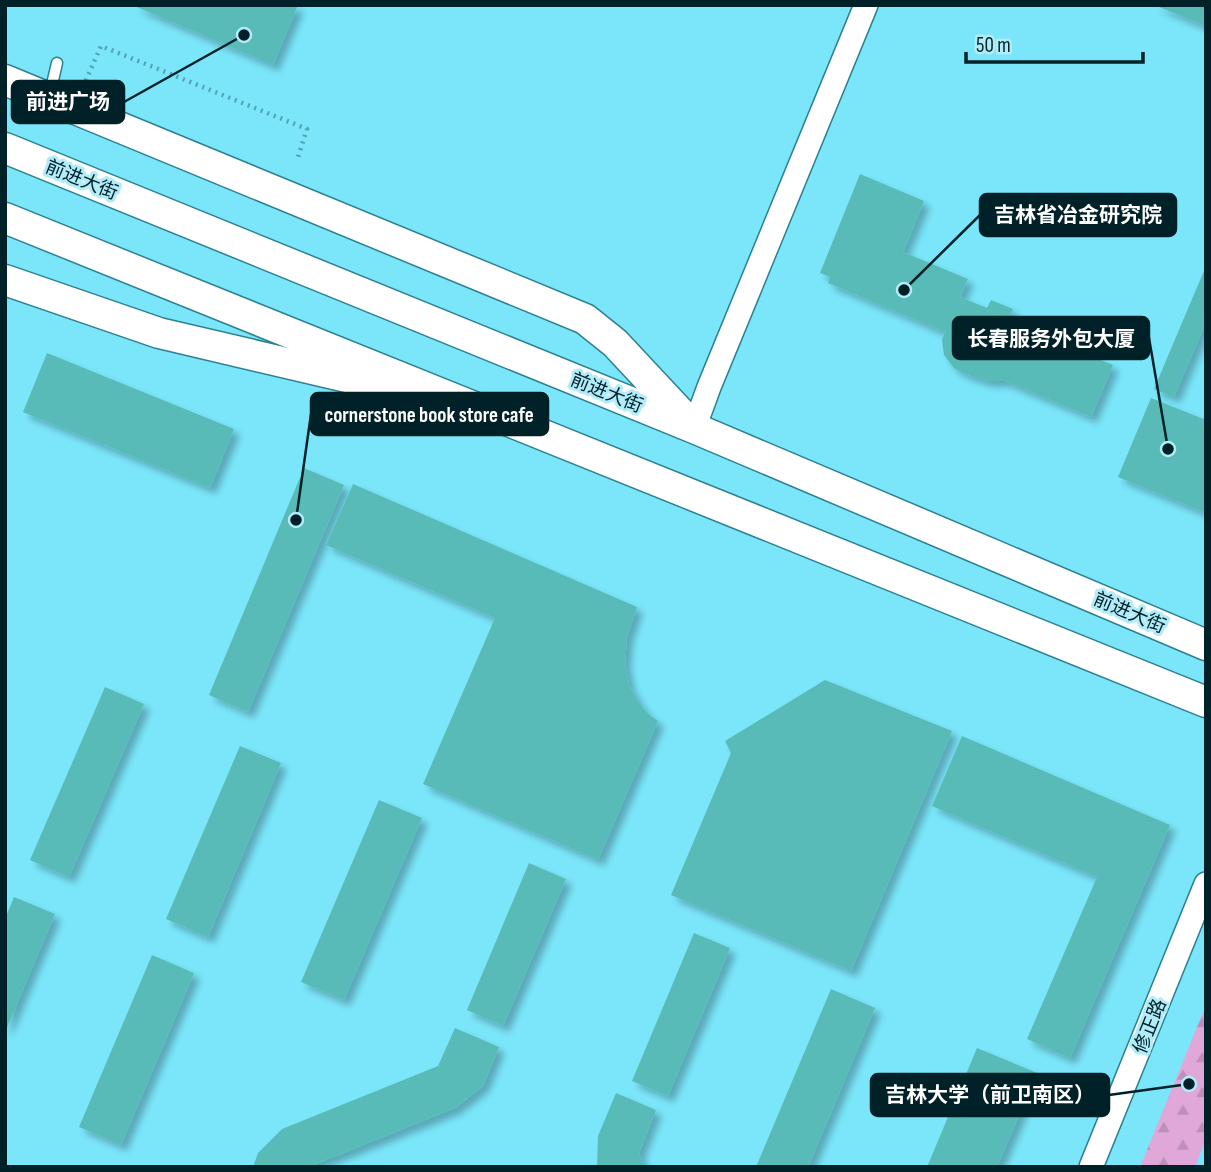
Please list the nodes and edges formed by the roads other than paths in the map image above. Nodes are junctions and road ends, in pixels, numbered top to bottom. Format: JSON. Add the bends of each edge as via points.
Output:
{"nodes":[{"id":1,"x":866,"y":5,"type":"edge"},
{"id":2,"x":57,"y":63,"type":"dead end"},
{"id":3,"x":5,"y":80,"type":"edge"},
{"id":4,"x":49,"y":97,"type":"junction"},
{"id":5,"x":5,"y":148,"type":"edge"},
{"id":6,"x":5,"y":218,"type":"edge"},
{"id":7,"x":5,"y":281,"type":"edge"},
{"id":8,"x":473,"y":406,"type":"junction"},
{"id":9,"x":694,"y":428,"type":"junction"},
{"id":10,"x":1206,"y":645,"type":"edge"},
{"id":11,"x":1206,"y":702,"type":"edge"},
{"id":12,"x":1206,"y":884,"type":"edge"},
{"id":13,"x":1091,"y":1167,"type":"edge"}],
"edges":[{"from":1,"to":9,"type":"street"},
{"from":2,"to":4,"type":"lane"},
{"from":3,"to":4,"type":"main road"},
{"from":4,"to":9,"type":"main road","via":[[585,319],[615,343]]},
{"from":5,"to":9,"type":"main road","name":"前进大街"},
{"from":6,"to":8,"type":"main road"},
{"from":7,"to":8,"type":"main road","via":[[159,333]]},
{"from":8,"to":11,"type":"main road"},
{"from":9,"to":10,"type":"main road","name":"前进大街"},
{"from":12,"to":13,"type":"street","name":"修正路"}]}
